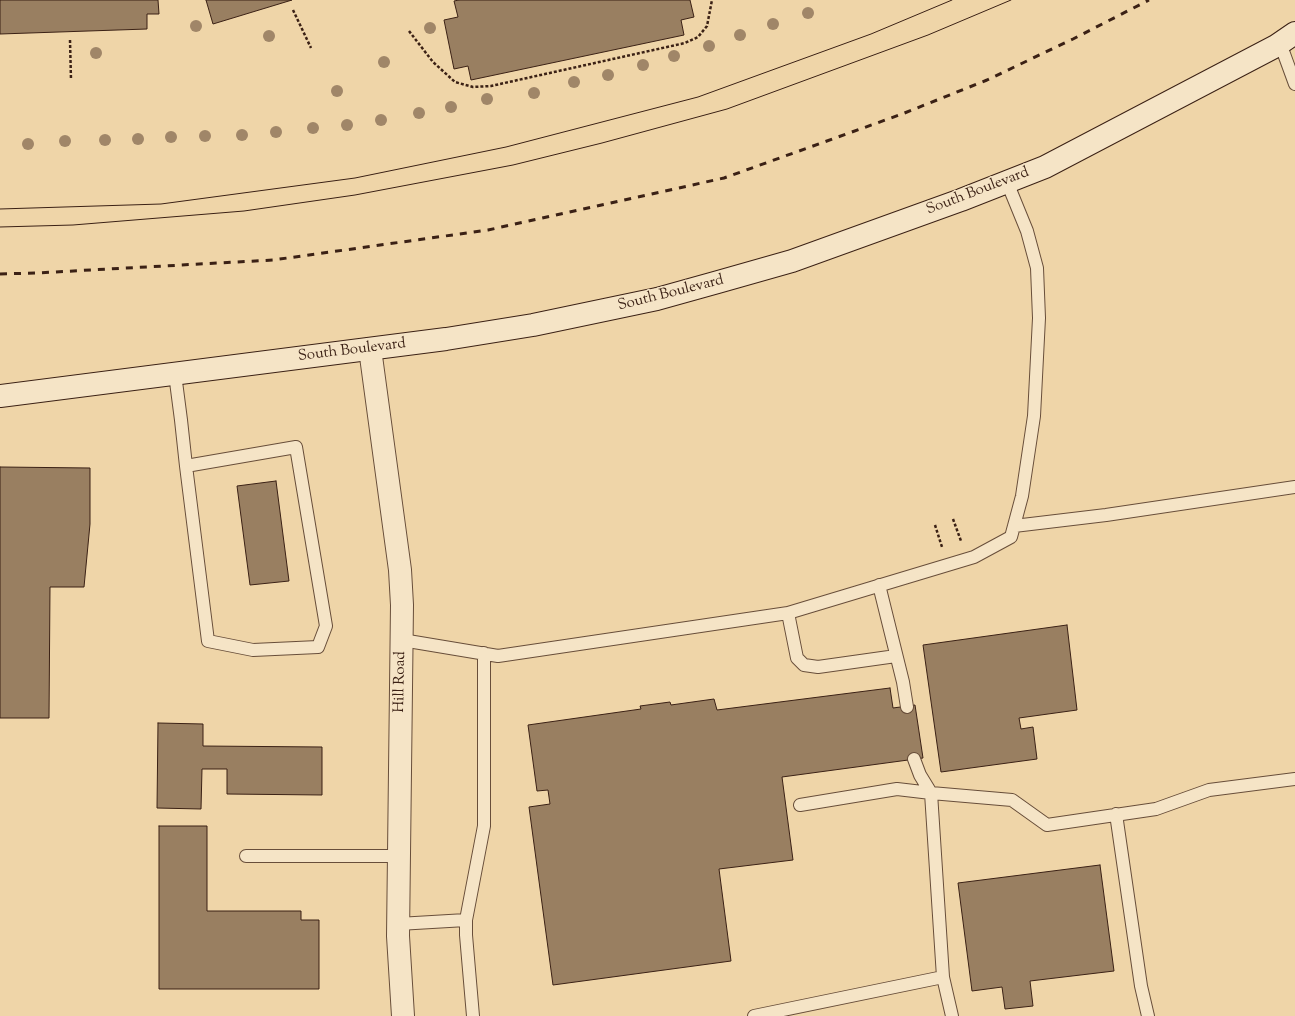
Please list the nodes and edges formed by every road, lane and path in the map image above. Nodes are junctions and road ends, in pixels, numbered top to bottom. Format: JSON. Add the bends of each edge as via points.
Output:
{"nodes":[{"id":1,"x":712,"y":0,"type":"edge"},
{"id":2,"x":293,"y":10,"type":"dead end"},
{"id":3,"x":408,"y":31,"type":"dead end"},
{"id":4,"x":1287,"y":38,"type":"edge"},
{"id":5,"x":70,"y":40,"type":"dead end"},
{"id":6,"x":311,"y":48,"type":"dead end"},
{"id":7,"x":71,"y":80,"type":"dead end"},
{"id":8,"x":1295,"y":84,"type":"edge"},
{"id":9,"x":1006,"y":182,"type":"junction"},
{"id":10,"x":370,"y":349,"type":"junction"},
{"id":11,"x":175,"y":374,"type":"junction"},
{"id":12,"x":0,"y":396,"type":"edge"},
{"id":13,"x":186,"y":466,"type":"junction"},
{"id":14,"x":1295,"y":488,"type":"edge"},
{"id":15,"x":1014,"y":526,"type":"junction"},
{"id":16,"x":879,"y":585,"type":"junction"},
{"id":17,"x":788,"y":613,"type":"junction"},
{"id":18,"x":402,"y":640,"type":"junction"},
{"id":19,"x":484,"y":653,"type":"junction"},
{"id":20,"x":896,"y":656,"type":"junction"},
{"id":21,"x":907,"y":707,"type":"dead end"},
{"id":22,"x":914,"y":759,"type":"dead end"},
{"id":23,"x":1295,"y":779,"type":"edge"},
{"id":24,"x":931,"y":793,"type":"junction"},
{"id":25,"x":800,"y":805,"type":"dead end"},
{"id":26,"x":1116,"y":814,"type":"junction"},
{"id":27,"x":246,"y":856,"type":"dead end"},
{"id":28,"x":400,"y":856,"type":"junction"},
{"id":29,"x":466,"y":920,"type":"junction"},
{"id":30,"x":398,"y":924,"type":"junction"},
{"id":31,"x":943,"y":977,"type":"junction"},
{"id":32,"x":403,"y":1016,"type":"edge"},
{"id":33,"x":473,"y":1016,"type":"edge"},
{"id":34,"x":754,"y":1016,"type":"edge"},
{"id":35,"x":952,"y":1016,"type":"edge"},
{"id":36,"x":1148,"y":1016,"type":"edge"}],
"edges":[{"from":1,"to":3,"type":"path","via":[[707,26],[698,37],[685,43],[491,86],[473,87],[455,82],[433,62]]},
{"from":2,"to":6,"type":"path"},
{"from":4,"to":8,"type":"lane"},
{"from":4,"to":9,"type":"main road","name":"South Boulevard","via":[[1045,167]]},
{"from":5,"to":7,"type":"path"},
{"from":9,"to":10,"type":"main road","name":"South Boulevard","via":[[792,261],[665,297],[533,325]]},
{"from":9,"to":15,"type":"lane","via":[[1027,232],[1037,268],[1039,318],[1034,416],[1022,496]]},
{"from":10,"to":11,"type":"main road","name":"South Boulevard"},
{"from":10,"to":18,"type":"main road","name":"Hill Road","via":[[400,570]]},
{"from":11,"to":12,"type":"main road","name":"South Boulevard"},
{"from":11,"to":13,"type":"lane"},
{"from":13,"to":13,"type":"lane","via":[[208,641],[253,650],[318,648],[326,626],[296,447]]},
{"from":14,"to":15,"type":"lane"},
{"from":15,"to":16,"type":"lane","via":[[1011,537],[974,557]]},
{"from":16,"to":17,"type":"lane"},
{"from":16,"to":20,"type":"lane"},
{"from":17,"to":19,"type":"lane","via":[[498,656]]},
{"from":17,"to":20,"type":"lane","via":[[797,658],[804,665],[818,668]]},
{"from":18,"to":19,"type":"lane"},
{"from":18,"to":28,"type":"main road","name":"Hill Road"},
{"from":19,"to":29,"type":"lane","via":[[484,826]]},
{"from":20,"to":21,"type":"lane"},
{"from":22,"to":24,"type":"lane"},
{"from":23,"to":26,"type":"lane","via":[[1209,790],[1156,808]]},
{"from":24,"to":25,"type":"lane","via":[[897,789]]},
{"from":24,"to":26,"type":"lane","via":[[1012,800],[1047,824]]},
{"from":24,"to":31,"type":"lane"},
{"from":26,"to":36,"type":"lane","via":[[1141,986]]},
{"from":27,"to":28,"type":"lane"},
{"from":28,"to":30,"type":"main road","name":"Hill Road"},
{"from":29,"to":30,"type":"lane"},
{"from":29,"to":33,"type":"lane"},
{"from":30,"to":32,"type":"main road","name":"Hill Road"},
{"from":31,"to":34,"type":"lane"},
{"from":31,"to":35,"type":"lane"}]}
